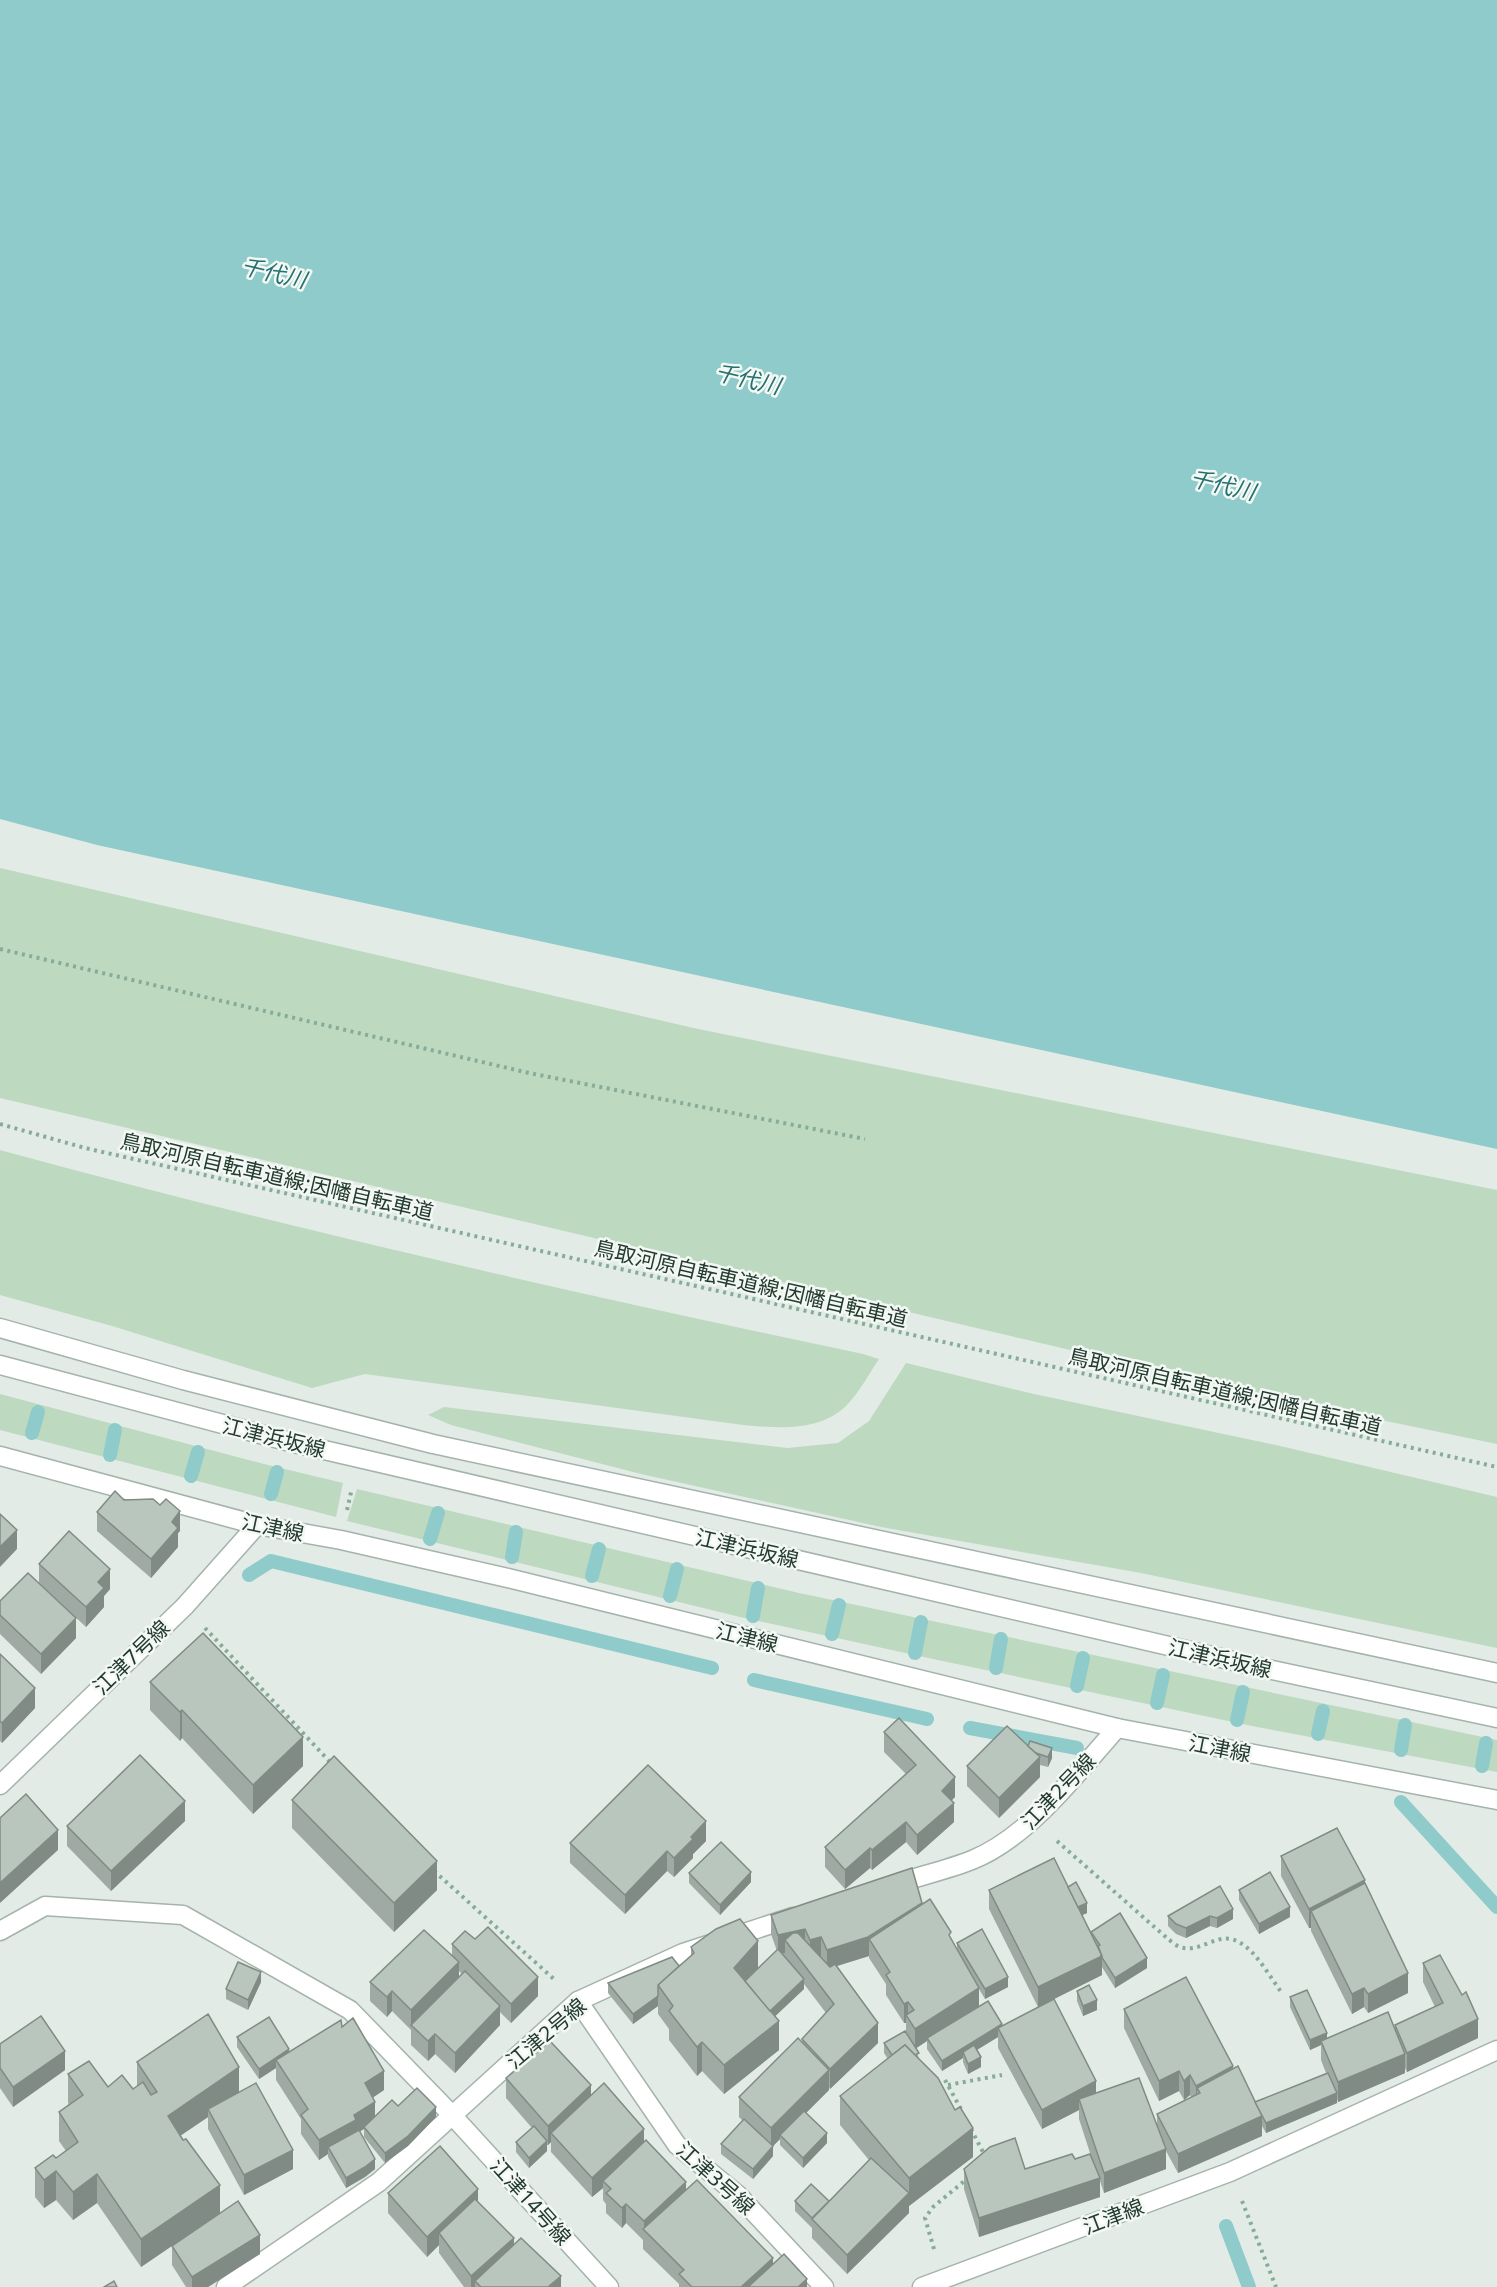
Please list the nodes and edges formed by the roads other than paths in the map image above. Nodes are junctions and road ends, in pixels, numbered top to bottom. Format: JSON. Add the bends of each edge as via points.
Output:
{"nodes":[{"id":1,"x":0,"y":1328,"type":"edge"},
{"id":2,"x":0,"y":1365,"type":"edge"},
{"id":3,"x":0,"y":1456,"type":"edge"},
{"id":4,"x":257,"y":1525,"type":"junction"},
{"id":5,"x":1497,"y":1673,"type":"edge"},
{"id":6,"x":1497,"y":1718,"type":"edge"},
{"id":7,"x":1117,"y":1728,"type":"junction"},
{"id":8,"x":0,"y":1785,"type":"edge"},
{"id":9,"x":1497,"y":1800,"type":"edge"},
{"id":10,"x":881,"y":1888,"type":"edge"},
{"id":11,"x":808,"y":1912,"type":"edge"},
{"id":12,"x":0,"y":1931,"type":"edge"},
{"id":13,"x":578,"y":2001,"type":"junction"},
{"id":14,"x":1497,"y":2050,"type":"edge"},
{"id":15,"x":452,"y":2115,"type":"junction"},
{"id":16,"x":226,"y":2287,"type":"edge"},
{"id":17,"x":609,"y":2287,"type":"edge"},
{"id":18,"x":824,"y":2287,"type":"edge"},
{"id":19,"x":922,"y":2287,"type":"edge"}],
"edges":[{"from":1,"to":5,"type":"street","via":[[433,1444]]},
{"from":2,"to":6,"type":"street","name":"江津浜坂線","via":[[294,1443]]},
{"from":3,"to":4,"type":"street","name":"江津線"},
{"from":4,"to":7,"type":"street","name":"江津線","via":[[513,1579]]},
{"from":4,"to":8,"type":"street","name":"江津7号線","via":[[185,1606]]},
{"from":7,"to":9,"type":"street","name":"江津線"},
{"from":7,"to":10,"type":"street","name":"江津2号線","via":[[1017,1835],[973,1860]]},
{"from":11,"to":13,"type":"street","name":"江津2号線","via":[[683,1953]]},
{"from":12,"to":15,"type":"street","name":"江津14号線","via":[[45,1906],[183,1915],[350,2010]]},
{"from":13,"to":15,"type":"street","name":"江津2号線"},
{"from":13,"to":18,"type":"street","name":"江津3号線","via":[[677,2145],[738,2195]]},
{"from":14,"to":19,"type":"street","name":"江津線","via":[[1230,2172]]},
{"from":15,"to":16,"type":"street","name":"江津2号線","via":[[379,2182]]},
{"from":15,"to":17,"type":"street","name":"江津14号線"}]}
